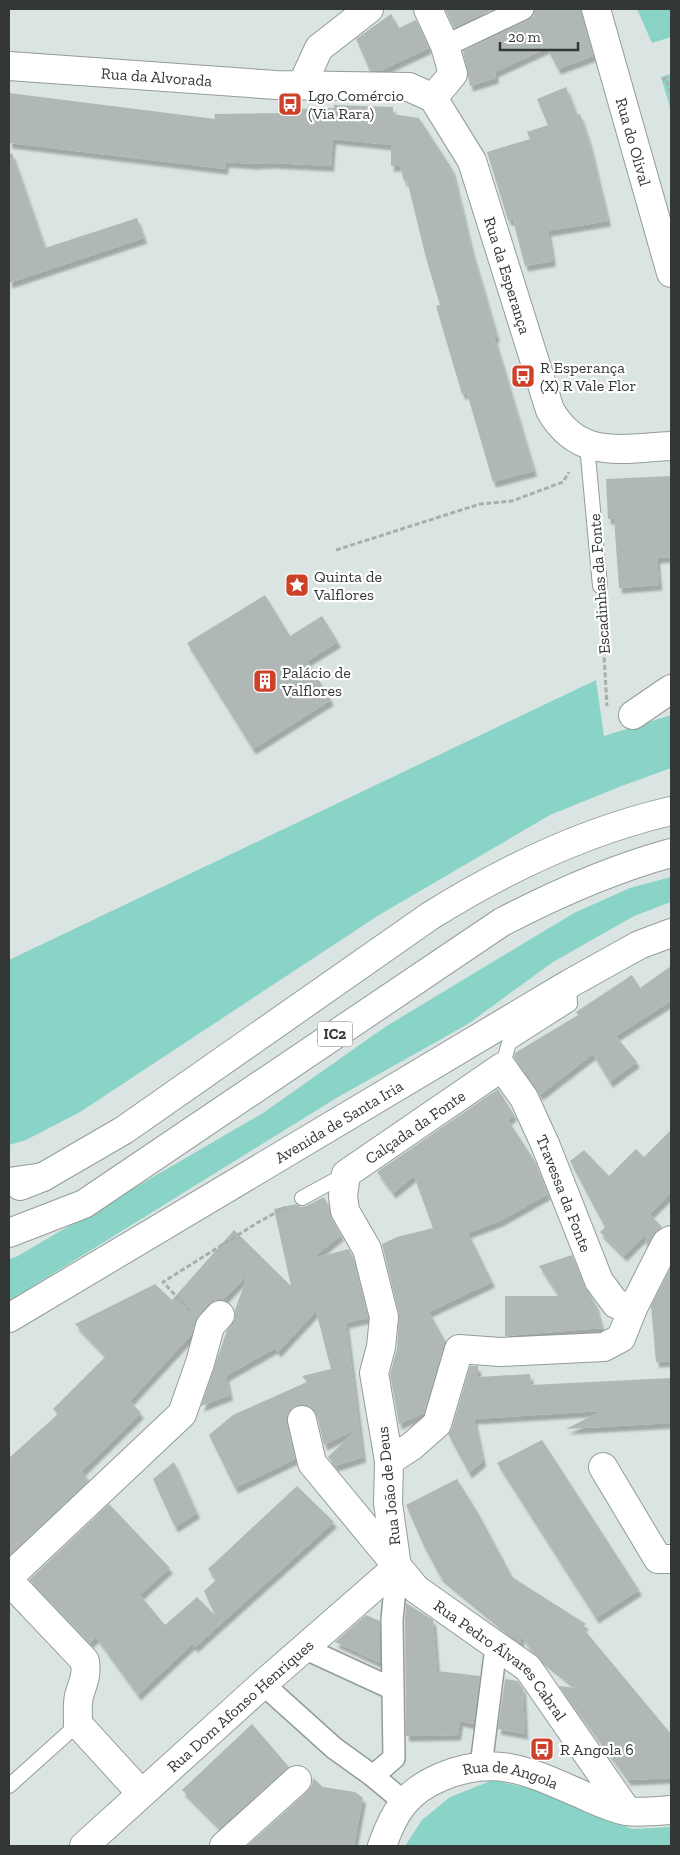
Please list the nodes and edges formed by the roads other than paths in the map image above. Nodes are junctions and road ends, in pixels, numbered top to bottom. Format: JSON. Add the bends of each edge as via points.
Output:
{"nodes":[{"id":1,"x":369,"y":9,"type":"edge"},
{"id":2,"x":428,"y":9,"type":"edge"},
{"id":3,"x":523,"y":9,"type":"edge"},
{"id":4,"x":596,"y":9,"type":"edge"},
{"id":5,"x":445,"y":46,"type":"junction"},
{"id":6,"x":9,"y":66,"type":"edge"},
{"id":7,"x":302,"y":85,"type":"junction"},
{"id":8,"x":434,"y":98,"type":"junction"},
{"id":9,"x":671,"y":273,"type":"edge"},
{"id":10,"x":587,"y":445,"type":"junction"},
{"id":11,"x":671,"y":446,"type":"edge"},
{"id":12,"x":600,"y":586,"type":"road end"},
{"id":13,"x":671,"y":689,"type":"edge"},
{"id":14,"x":620,"y":714,"type":"road end"},
{"id":15,"x":671,"y":811,"type":"edge"},
{"id":16,"x":671,"y":853,"type":"edge"},
{"id":17,"x":671,"y":933,"type":"edge"},
{"id":18,"x":569,"y":984,"type":"junction"},
{"id":19,"x":502,"y":1067,"type":"junction"},
{"id":20,"x":43,"y":1178,"type":"junction"},
{"id":21,"x":9,"y":1182,"type":"edge"},
{"id":22,"x":345,"y":1185,"type":"junction"},
{"id":23,"x":9,"y":1190,"type":"edge"},
{"id":24,"x":302,"y":1198,"type":"road end"},
{"id":25,"x":9,"y":1233,"type":"edge"},
{"id":26,"x":671,"y":1240,"type":"edge"},
{"id":27,"x":634,"y":1308,"type":"junction"},
{"id":28,"x":9,"y":1318,"type":"edge"},
{"id":29,"x":215,"y":1320,"type":"road end"},
{"id":30,"x":302,"y":1420,"type":"dead end"},
{"id":31,"x":389,"y":1461,"type":"junction"},
{"id":32,"x":603,"y":1468,"type":"dead end"},
{"id":33,"x":671,"y":1559,"type":"edge"},
{"id":34,"x":397,"y":1567,"type":"junction"},
{"id":35,"x":9,"y":1576,"type":"edge"},
{"id":36,"x":9,"y":1581,"type":"edge"},
{"id":37,"x":496,"y":1647,"type":"junction"},
{"id":38,"x":304,"y":1648,"type":"junction"},
{"id":39,"x":263,"y":1684,"type":"junction"},
{"id":40,"x":393,"y":1689,"type":"junction"},
{"id":41,"x":78,"y":1724,"type":"junction"},
{"id":42,"x":480,"y":1766,"type":"junction"},
{"id":43,"x":373,"y":1776,"type":"junction"},
{"id":44,"x":296,"y":1780,"type":"dead end"},
{"id":45,"x":9,"y":1786,"type":"edge"},
{"id":46,"x":141,"y":1793,"type":"junction"},
{"id":47,"x":404,"y":1802,"type":"junction"},
{"id":48,"x":671,"y":1810,"type":"edge"},
{"id":49,"x":627,"y":1811,"type":"junction"},
{"id":50,"x":84,"y":1846,"type":"edge"},
{"id":51,"x":224,"y":1846,"type":"edge"},
{"id":52,"x":382,"y":1846,"type":"edge"}],
"edges":[{"from":1,"to":7,"type":"main road","via":[[319,48]]},
{"from":2,"to":5,"type":"main road"},
{"from":3,"to":5,"type":"street"},
{"from":4,"to":9,"type":"main road","name":"Rua do Olival"},
{"from":5,"to":8,"type":"main road","via":[[453,74]]},
{"from":6,"to":7,"type":"main road","name":"Rua da Alvorada"},
{"from":7,"to":8,"type":"main road","name":"Rua da Alvorada","via":[[409,87]]},
{"from":8,"to":10,"type":"main road","name":"Rua da Esperança","via":[[472,161],[550,410],[559,426]]},
{"from":10,"to":11,"type":"main road","via":[[604,449]]},
{"from":10,"to":12,"type":"lane","name":"Escadinhas da Fonte"},
{"from":13,"to":14,"type":"main road"},
{"from":15,"to":20,"type":"main road","number":"IC2","via":[[576,840],[476,887],[124,1130]]},
{"from":16,"to":25,"type":"main road","number":"IC2","via":[[547,898],[502,922],[84,1204]]},
{"from":17,"to":18,"type":"main road","name":"Avenida de Santa Iria","via":[[639,945]]},
{"from":18,"to":19,"type":"lane","via":[[570,1004],[510,1043]]},
{"from":18,"to":28,"type":"main road","name":"Avenida de Santa Iria"},
{"from":19,"to":22,"type":"main road","name":"Calçada da Fonte"},
{"from":19,"to":27,"type":"main road","name":"Travessa da Fonte","via":[[524,1098],[545,1144],[599,1281],[616,1304]]},
{"from":20,"to":21,"type":"main road"},
{"from":20,"to":23,"type":"main road","number":"IC2"},
{"from":22,"to":24,"type":"lane"},
{"from":22,"to":31,"type":"main road","name":"Rua João de Deus","via":[[345,1211],[367,1249],[384,1316],[382,1347],[374,1373]]},
{"from":26,"to":27,"type":"main road","via":[[666,1243]]},
{"from":27,"to":31,"type":"main road","via":[[621,1338],[604,1347],[500,1352],[459,1349],[437,1424]]},
{"from":29,"to":35,"type":"main road","via":[[182,1414]]},
{"from":30,"to":34,"type":"main road","name":"Rua Pedro Álvares Cabral","via":[[312,1463]]},
{"from":31,"to":34,"type":"main road","name":"Rua João de Deus","via":[[388,1503]]},
{"from":32,"to":33,"type":"main road","via":[[658,1559]]},
{"from":34,"to":37,"type":"main road","name":"Rua Pedro Álvares Cabral","via":[[416,1589]]},
{"from":34,"to":38,"type":"main road","name":"Rua Dom Afonso Henriques"},
{"from":34,"to":40,"type":"street","name":"Rua João de Deus","via":[[392,1620]]},
{"from":36,"to":41,"type":"main road","via":[[85,1661]]},
{"from":37,"to":42,"type":"street"},
{"from":37,"to":49,"type":"main road","name":"Rua Pedro Álvares Cabral","via":[[528,1668]]},
{"from":38,"to":39,"type":"main road","name":"Rua Dom Afonso Henriques"},
{"from":38,"to":40,"type":"street"},
{"from":39,"to":43,"type":"street","via":[[334,1748]]},
{"from":39,"to":46,"type":"main road","name":"Rua Dom Afonso Henriques"},
{"from":40,"to":43,"type":"street","name":"Rua João de Deus","via":[[394,1758]]},
{"from":41,"to":45,"type":"lane"},
{"from":41,"to":46,"type":"main road"},
{"from":42,"to":47,"type":"main road","name":"Rua de Angola","via":[[436,1779]]},
{"from":42,"to":49,"type":"main road","name":"Rua de Angola","via":[[516,1769]]},
{"from":43,"to":47,"type":"street"},
{"from":44,"to":51,"type":"main road"},
{"from":46,"to":50,"type":"main road","name":"Rua Dom Afonso Henriques"},
{"from":47,"to":52,"type":"main road","name":"Rua de Angola","via":[[389,1824]]},
{"from":48,"to":49,"type":"main road","name":"Rua de Angola"}]}
